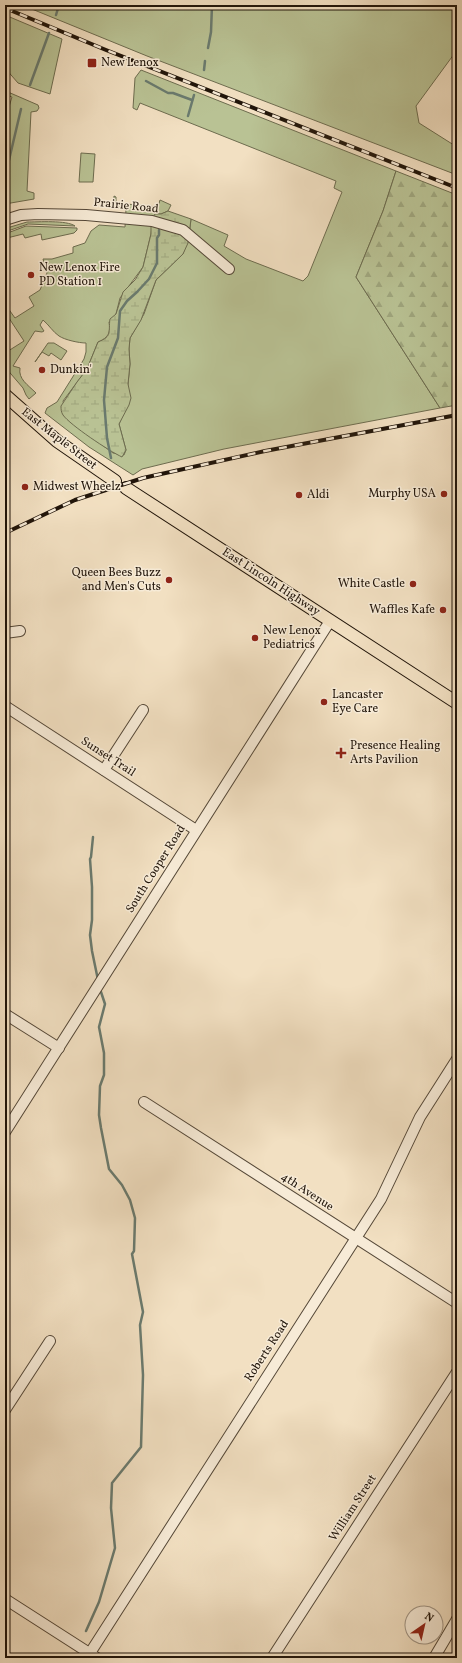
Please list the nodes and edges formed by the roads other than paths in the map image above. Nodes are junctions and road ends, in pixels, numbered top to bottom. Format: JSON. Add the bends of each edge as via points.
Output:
{"nodes":[{"id":1,"x":5,"y":220,"type":"edge"},
{"id":2,"x":229,"y":269,"type":"dead end"},
{"id":3,"x":5,"y":395,"type":"edge"},
{"id":4,"x":120,"y":484,"type":"joint"},
{"id":5,"x":330,"y":621,"type":"junction"},
{"id":6,"x":20,"y":631,"type":"dead end"},
{"id":7,"x":5,"y":633,"type":"edge"},
{"id":8,"x":457,"y":703,"type":"edge"},
{"id":9,"x":5,"y":706,"type":"edge"},
{"id":10,"x":143,"y":710,"type":"dead end"},
{"id":11,"x":104,"y":770,"type":"junction"},
{"id":12,"x":196,"y":830,"type":"junction"},
{"id":13,"x":5,"y":1014,"type":"edge"},
{"id":14,"x":59,"y":1048,"type":"junction"},
{"id":15,"x":457,"y":1059,"type":"edge"},
{"id":16,"x":144,"y":1102,"type":"dead end"},
{"id":17,"x":5,"y":1132,"type":"edge"},
{"id":18,"x":355,"y":1238,"type":"junction"},
{"id":19,"x":457,"y":1303,"type":"edge"},
{"id":20,"x":50,"y":1341,"type":"dead end"},
{"id":21,"x":457,"y":1372,"type":"edge"},
{"id":22,"x":5,"y":1410,"type":"edge"},
{"id":23,"x":5,"y":1599,"type":"edge"},
{"id":24,"x":457,"y":1619,"type":"edge"},
{"id":25,"x":93,"y":1655,"type":"edge"},
{"id":26,"x":272,"y":1658,"type":"edge"},
{"id":27,"x":434,"y":1658,"type":"edge"}],
"edges":[{"from":1,"to":2,"type":"street","name":"Prairie Road","via":[[33,214],[86,215],[152,221],[183,230]]},
{"from":3,"to":4,"type":"main road","name":"East Maple Street","via":[[52,437]]},
{"from":4,"to":5,"type":"main road","name":"East Lincoln Highway"},
{"from":5,"to":8,"type":"main road","name":"East Lincoln Highway"},
{"from":5,"to":12,"type":"street","name":"South Cooper Road"},
{"from":6,"to":7,"type":"street"},
{"from":9,"to":11,"type":"street","name":"Sunset Trail"},
{"from":10,"to":11,"type":"street"},
{"from":11,"to":12,"type":"street","name":"Sunset Trail"},
{"from":12,"to":14,"type":"street","name":"South Cooper Road"},
{"from":13,"to":14,"type":"street"},
{"from":14,"to":17,"type":"street","name":"South Cooper Road"},
{"from":15,"to":18,"type":"street","name":"Roberts Road","via":[[420,1117],[381,1199]]},
{"from":16,"to":18,"type":"street","name":"4th Avenue"},
{"from":18,"to":19,"type":"street","name":"4th Avenue"},
{"from":18,"to":25,"type":"street","name":"Roberts Road"},
{"from":20,"to":22,"type":"street"},
{"from":21,"to":26,"type":"street","name":"William Street"},
{"from":23,"to":25,"type":"street"},
{"from":24,"to":27,"type":"street"}]}
